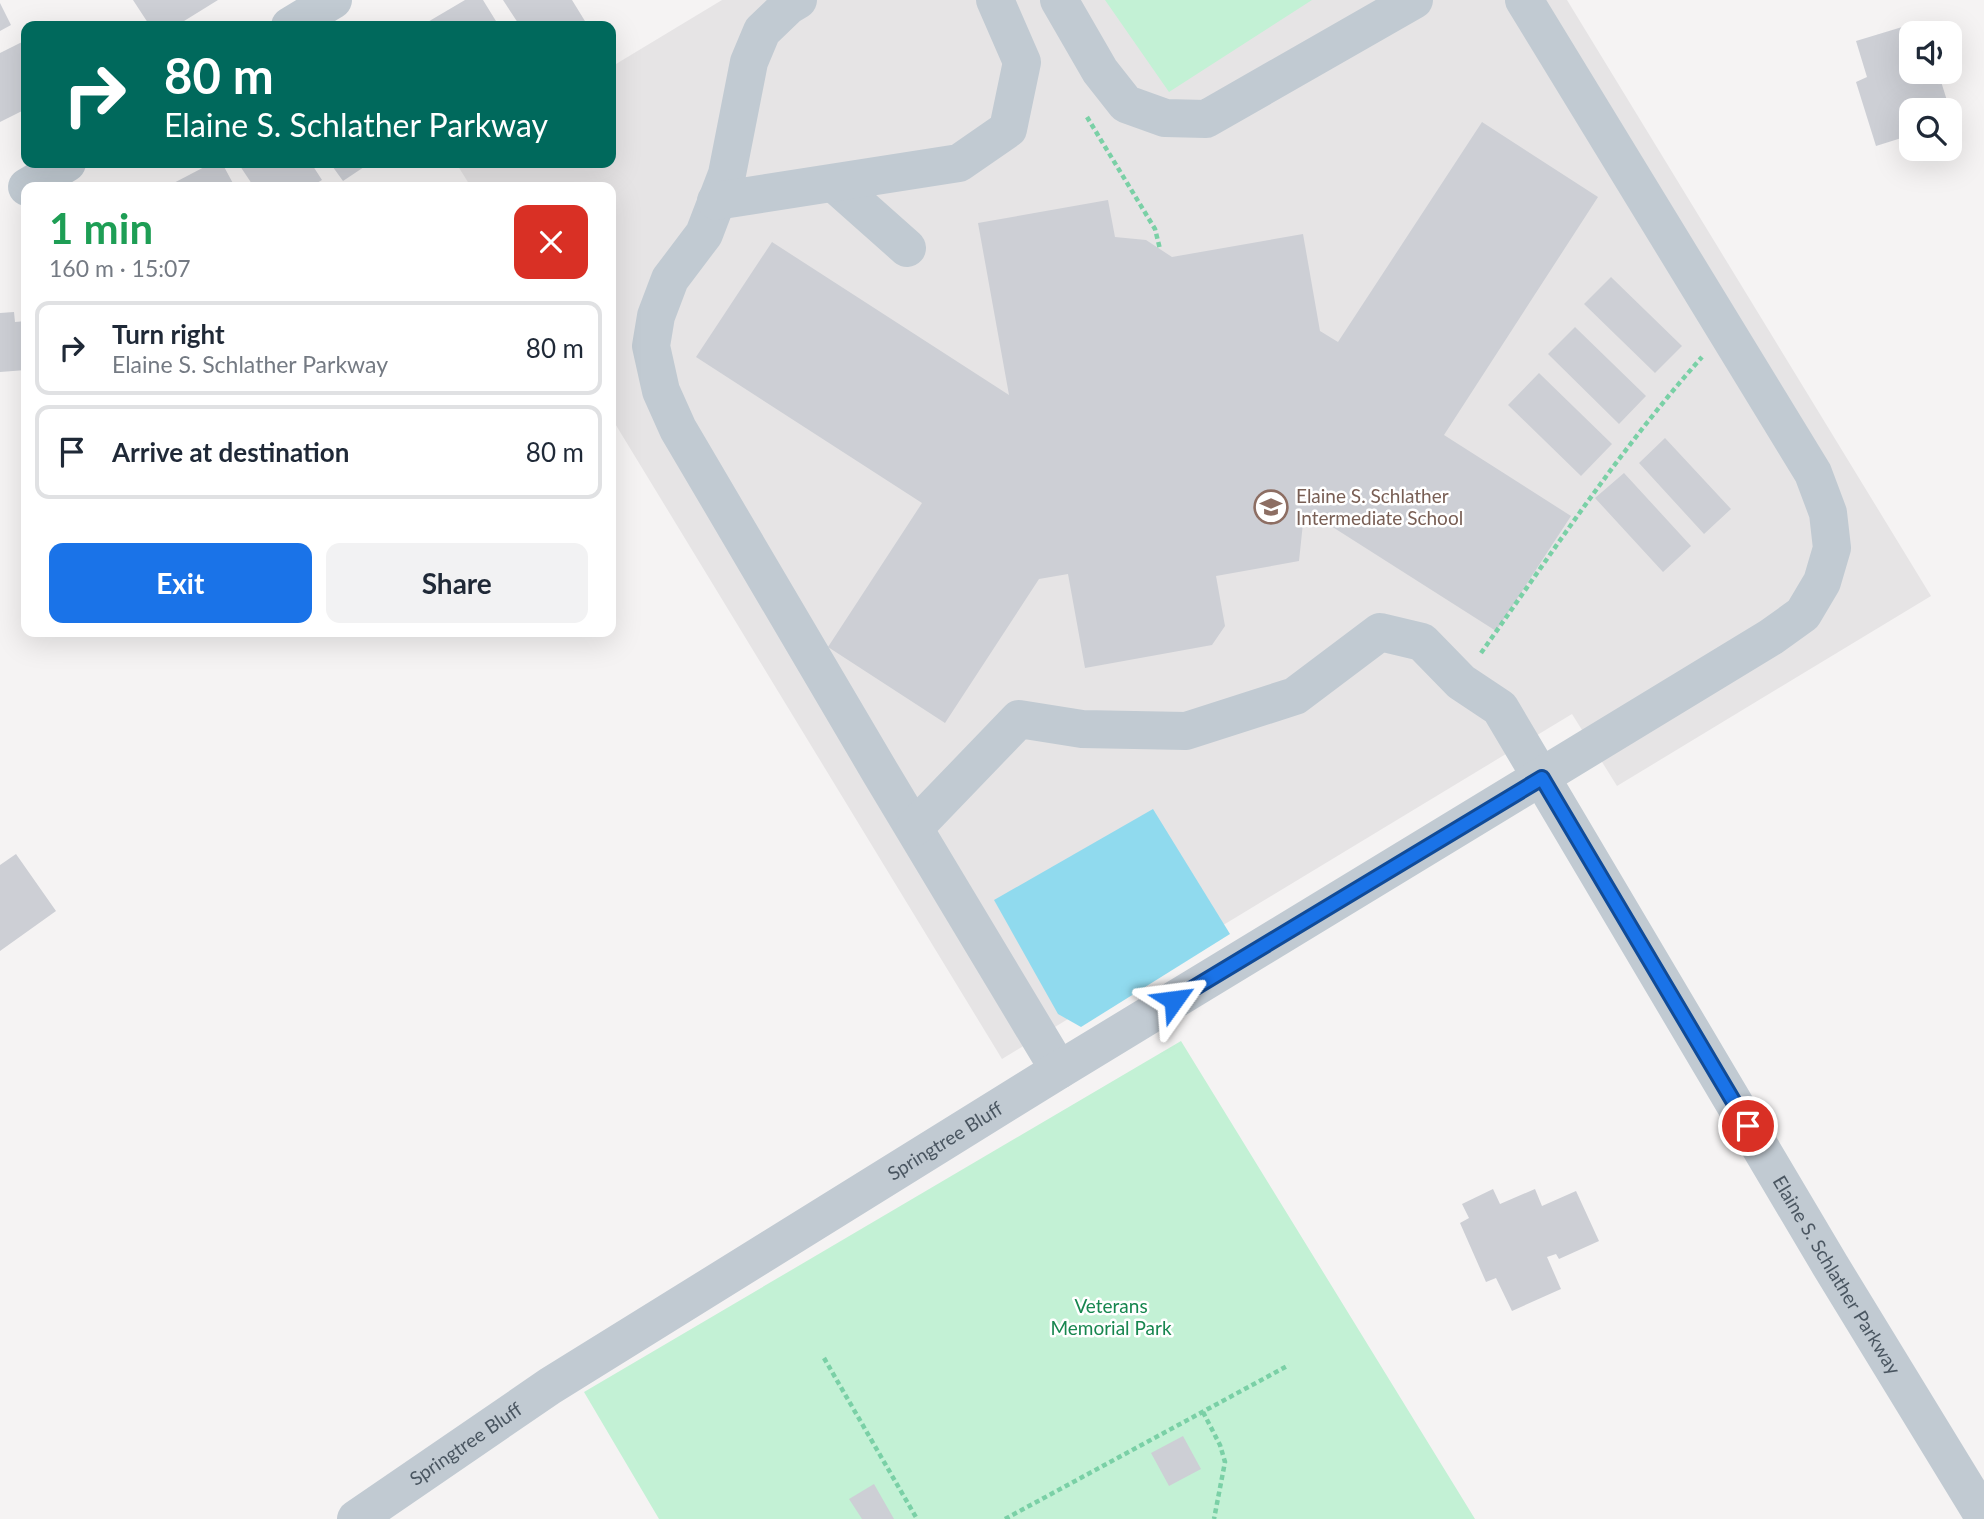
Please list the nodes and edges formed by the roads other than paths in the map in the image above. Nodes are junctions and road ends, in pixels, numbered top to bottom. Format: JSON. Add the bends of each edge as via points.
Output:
{"nodes":[{"id":1,"x":332,"y":0,"type":"edge"},
{"id":2,"x":797,"y":0,"type":"edge"},
{"id":3,"x":995,"y":0,"type":"edge"},
{"id":4,"x":1059,"y":0,"type":"edge"},
{"id":5,"x":1414,"y":0,"type":"edge"},
{"id":6,"x":1524,"y":0,"type":"edge"},
{"id":7,"x":298,"y":21,"type":"edge"},
{"id":8,"x":59,"y":168,"type":"edge"},
{"id":9,"x":37,"y":182,"type":"edge"},
{"id":10,"x":835,"y":184,"type":"junction"},
{"id":11,"x":21,"y":192,"type":"edge"},
{"id":12,"x":716,"y":201,"type":"junction"},
{"id":13,"x":0,"y":204,"type":"edge"},
{"id":14,"x":908,"y":248,"type":"dead end"},
{"id":15,"x":1542,"y":778,"type":"junction"},
{"id":16,"x":915,"y":827,"type":"junction"},
{"id":17,"x":1059,"y":1070,"type":"junction"},
{"id":18,"x":1984,"y":1517,"type":"edge"},
{"id":19,"x":356,"y":1519,"type":"edge"}],
"edges":[{"from":1,"to":7,"type":"street"},
{"from":2,"to":12,"type":"street","via":[[762,30],[749,62],[727,174]]},
{"from":3,"to":10,"type":"street","via":[[1022,62],[1008,129],[959,163]]},
{"from":4,"to":5,"type":"street","via":[[1100,71],[1126,104],[1165,118],[1206,120]]},
{"from":6,"to":15,"type":"street","name":"Springtree Bluff","via":[[1813,473],[1828,513],[1832,548],[1822,582],[1803,614]]},
{"from":8,"to":9,"type":"street"},
{"from":10,"to":12,"type":"street"},
{"from":10,"to":14,"type":"street"},
{"from":11,"to":13,"type":"street"},
{"from":12,"to":16,"type":"street","via":[[704,234],[670,279],[656,316],[651,346],[662,391],[678,429]]},
{"from":15,"to":16,"type":"street","name":"Elaine S. Schlather Parkway","via":[[1500,708],[1461,682],[1422,642],[1380,632],[1295,696],[1186,732],[1082,729],[1019,719]]},
{"from":15,"to":17,"type":"street","name":"Springtree Bluff"},
{"from":15,"to":18,"type":"street","name":"Elaine S. Schlather Parkway"},
{"from":16,"to":17,"type":"street"},
{"from":17,"to":19,"type":"street","name":"Springtree Bluff","via":[[550,1386]]}]}
